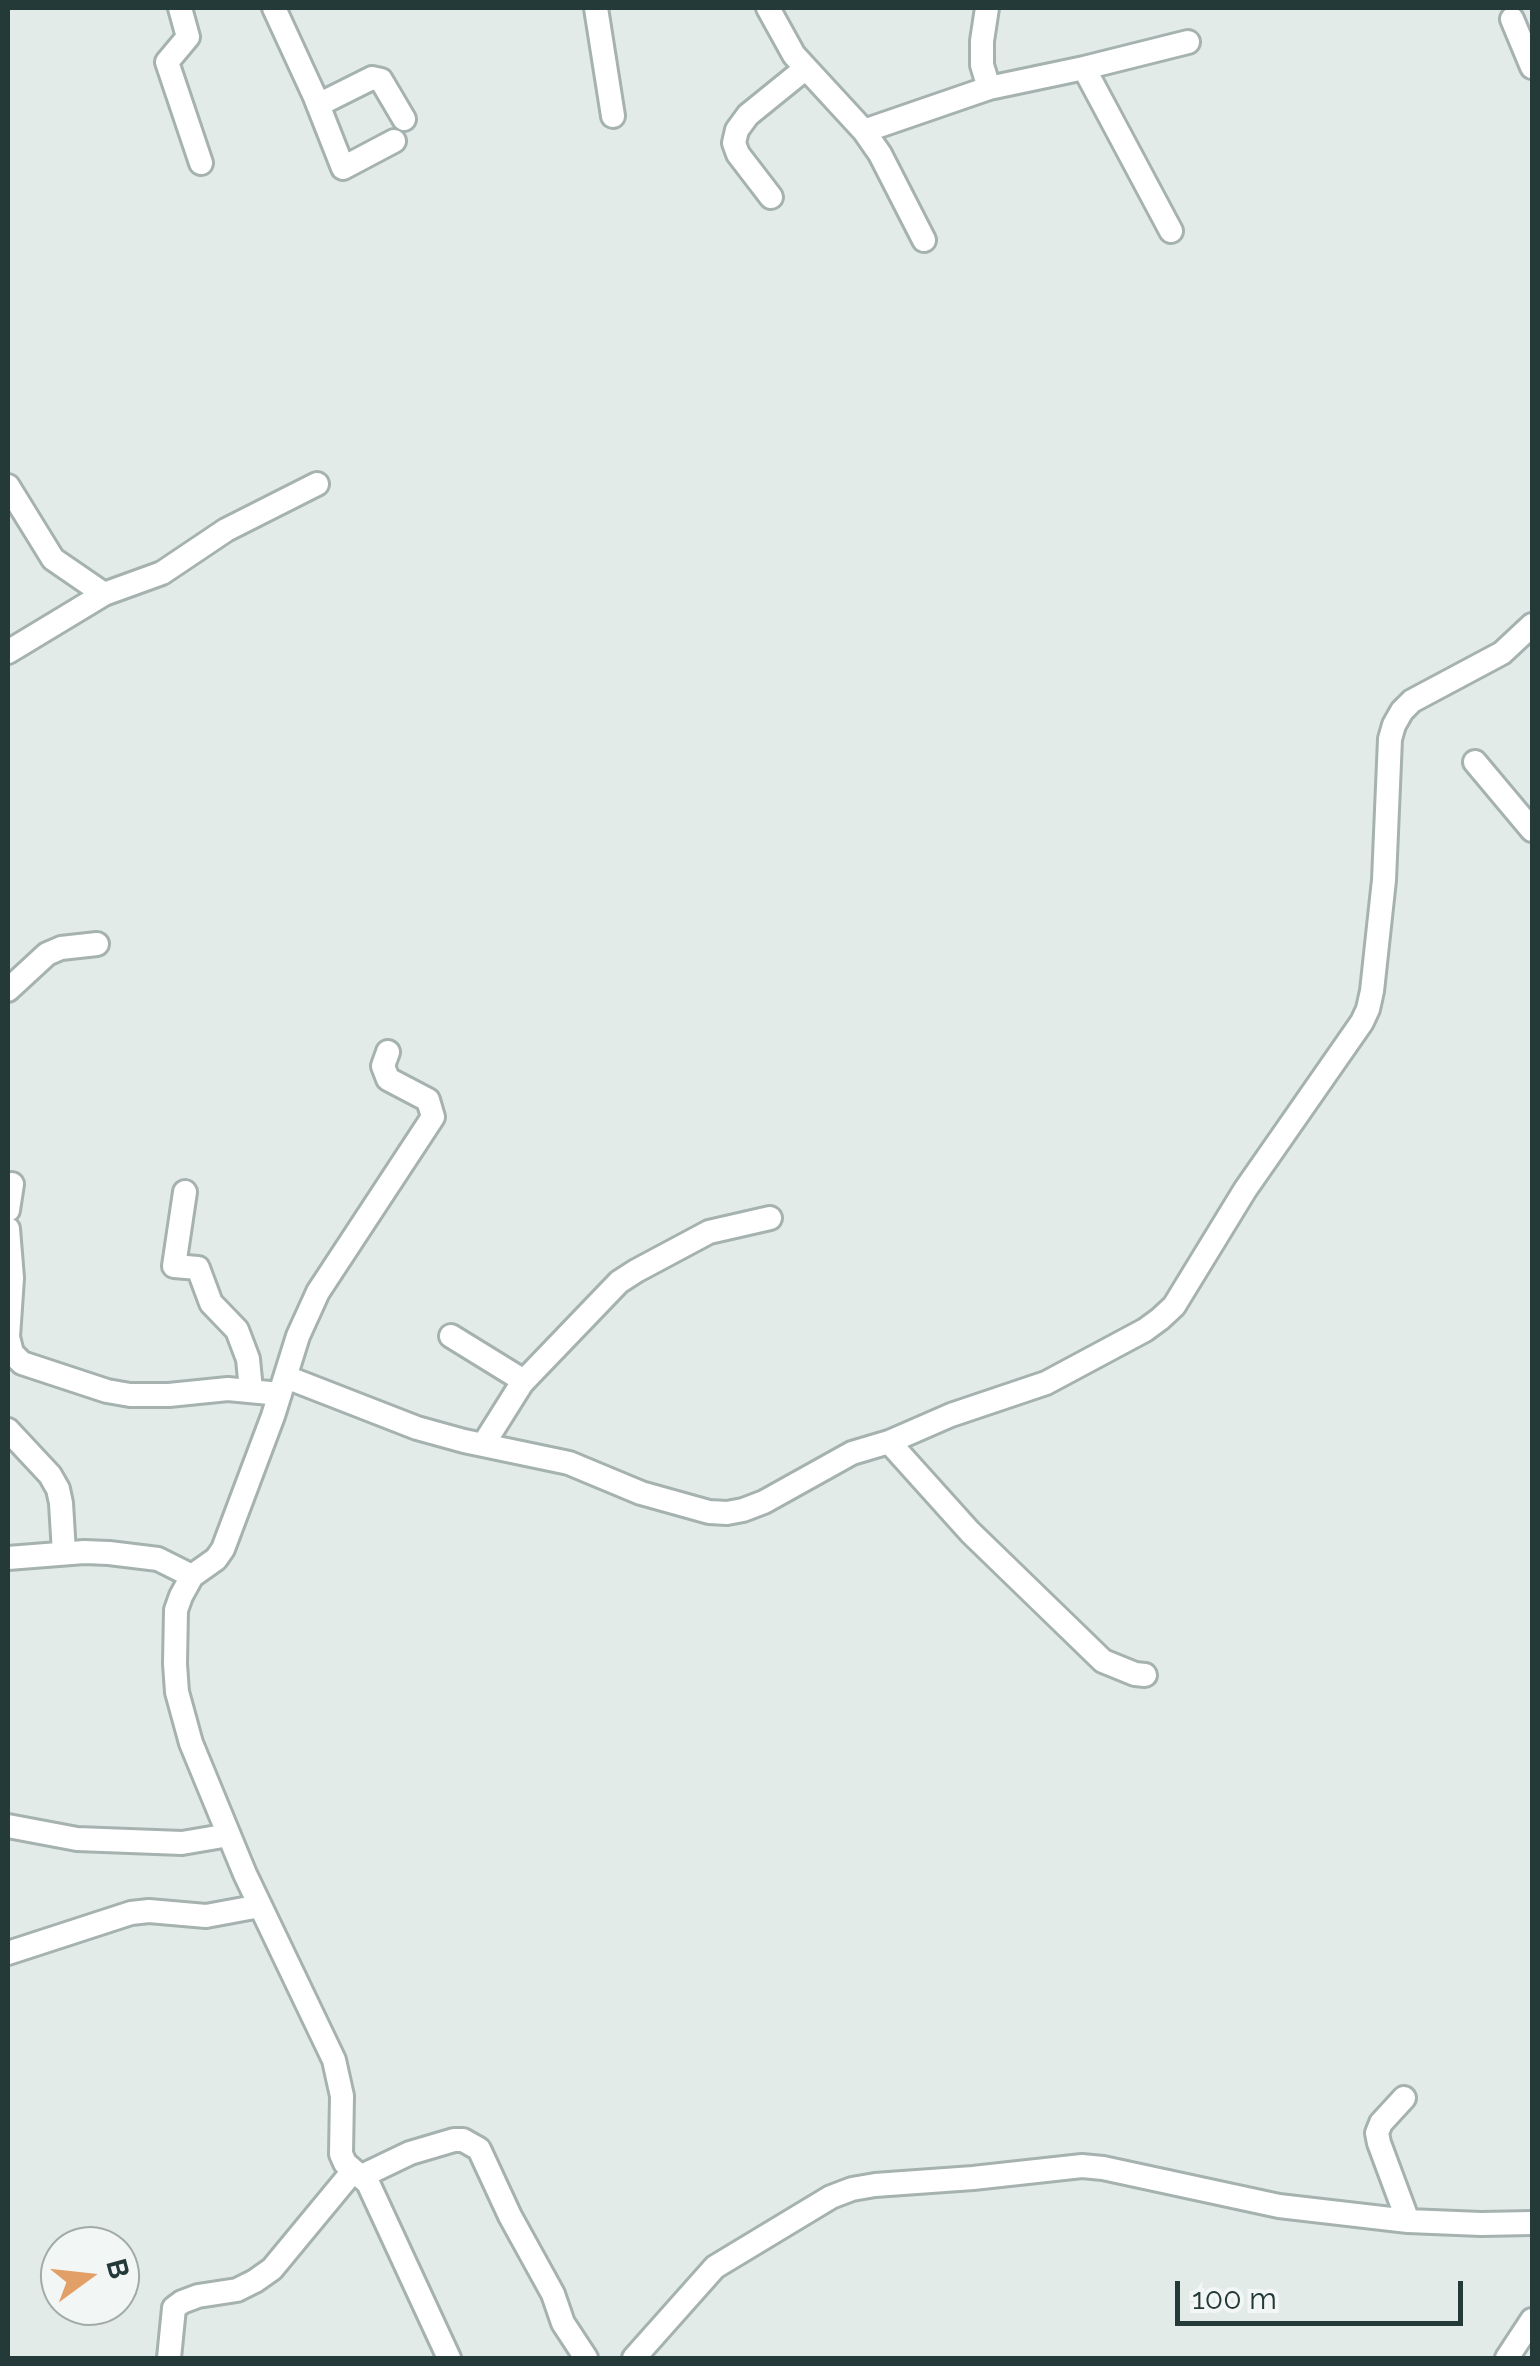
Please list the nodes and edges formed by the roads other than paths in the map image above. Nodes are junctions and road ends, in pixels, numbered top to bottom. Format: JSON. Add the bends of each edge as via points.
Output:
{"nodes":[{"id":1,"x":180,"y":8,"type":"edge"},
{"id":2,"x":274,"y":8,"type":"edge"},
{"id":3,"x":596,"y":8,"type":"edge"},
{"id":4,"x":768,"y":8,"type":"edge"},
{"id":5,"x":987,"y":8,"type":"edge"},
{"id":6,"x":1512,"y":18,"type":"dead end"},
{"id":7,"x":1188,"y":42,"type":"dead end"},
{"id":8,"x":1532,"y":67,"type":"edge"},
{"id":9,"x":806,"y":68,"type":"junction"},
{"id":10,"x":1084,"y":68,"type":"junction"},
{"id":11,"x":989,"y":88,"type":"junction"},
{"id":12,"x":318,"y":105,"type":"junction"},
{"id":13,"x":612,"y":116,"type":"dead end"},
{"id":14,"x":864,"y":131,"type":"junction"},
{"id":15,"x":201,"y":163,"type":"dead end"},
{"id":16,"x":771,"y":197,"type":"dead end"},
{"id":17,"x":1171,"y":231,"type":"dead end"},
{"id":18,"x":924,"y":240,"type":"dead end"},
{"id":19,"x":317,"y":484,"type":"dead end"},
{"id":20,"x":8,"y":486,"type":"edge"},
{"id":21,"x":104,"y":594,"type":"junction"},
{"id":22,"x":1532,"y":625,"type":"edge"},
{"id":23,"x":8,"y":652,"type":"edge"},
{"id":24,"x":1475,"y":762,"type":"dead end"},
{"id":25,"x":1532,"y":830,"type":"edge"},
{"id":26,"x":97,"y":944,"type":"dead end"},
{"id":27,"x":8,"y":990,"type":"edge"},
{"id":28,"x":388,"y":1052,"type":"dead end"},
{"id":29,"x":12,"y":1184,"type":"dead end"},
{"id":30,"x":186,"y":1192,"type":"dead end"},
{"id":31,"x":8,"y":1210,"type":"edge"},
{"id":32,"x":770,"y":1218,"type":"dead end"},
{"id":33,"x":8,"y":1228,"type":"edge"},
{"id":34,"x":451,"y":1336,"type":"dead end"},
{"id":35,"x":524,"y":1381,"type":"junction"},
{"id":36,"x":283,"y":1385,"type":"junction"},
{"id":37,"x":251,"y":1390,"type":"junction"},
{"id":38,"x":8,"y":1430,"type":"edge"},
{"id":39,"x":889,"y":1442,"type":"junction"},
{"id":40,"x":483,"y":1445,"type":"junction"},
{"id":41,"x":64,"y":1554,"type":"junction"},
{"id":42,"x":8,"y":1558,"type":"edge"},
{"id":43,"x":192,"y":1576,"type":"junction"},
{"id":44,"x":1145,"y":1675,"type":"dead end"},
{"id":45,"x":8,"y":1826,"type":"edge"},
{"id":46,"x":229,"y":1834,"type":"junction"},
{"id":47,"x":260,"y":1906,"type":"junction"},
{"id":48,"x":8,"y":1952,"type":"edge"},
{"id":49,"x":1404,"y":2098,"type":"dead end"},
{"id":50,"x":357,"y":2174,"type":"junction"},
{"id":51,"x":1408,"y":2221,"type":"junction"},
{"id":52,"x":1532,"y":2223,"type":"edge"},
{"id":53,"x":1532,"y":2320,"type":"edge"},
{"id":54,"x":169,"y":2358,"type":"edge"},
{"id":55,"x":449,"y":2358,"type":"edge"},
{"id":56,"x":586,"y":2358,"type":"edge"},
{"id":57,"x":634,"y":2358,"type":"edge"},
{"id":58,"x":1507,"y":2358,"type":"edge"}],
"edges":[{"from":1,"to":15,"type":"street","via":[[188,37],[167,62]]},
{"from":2,"to":12,"type":"street"},
{"from":3,"to":13,"type":"street"},
{"from":4,"to":9,"type":"street"},
{"from":5,"to":11,"type":"street","via":[[982,65]]},
{"from":6,"to":8,"type":"street"},
{"from":7,"to":10,"type":"street"},
{"from":9,"to":14,"type":"street"},
{"from":9,"to":16,"type":"street","via":[[737,130],[738,154]]},
{"from":10,"to":11,"type":"street"},
{"from":10,"to":17,"type":"street"},
{"from":11,"to":14,"type":"street"},
{"from":12,"to":12,"type":"street","via":[[343,168],[399,130],[381,80],[372,78]]},
{"from":14,"to":18,"type":"street"},
{"from":19,"to":21,"type":"street","via":[[162,572]]},
{"from":20,"to":21,"type":"street","via":[[52,559]]},
{"from":21,"to":23,"type":"street"},
{"from":22,"to":39,"type":"street","via":[[1502,652],[1412,701],[1394,724],[1368,1009],[1174,1306],[1144,1330],[1046,1383]]},
{"from":24,"to":25,"type":"street"},
{"from":26,"to":27,"type":"street","via":[[48,954]]},
{"from":28,"to":36,"type":"street","via":[[388,1079],[428,1100],[433,1117],[318,1292]]},
{"from":29,"to":31,"type":"street"},
{"from":30,"to":37,"type":"street","via":[[174,1266],[198,1268],[211,1303],[237,1330]]},
{"from":32,"to":35,"type":"street","via":[[709,1232],[619,1282]]},
{"from":33,"to":37,"type":"street","via":[[8,1337],[22,1363],[130,1395]]},
{"from":34,"to":35,"type":"street"},
{"from":35,"to":40,"type":"street"},
{"from":36,"to":37,"type":"street"},
{"from":36,"to":40,"type":"street"},
{"from":36,"to":43,"type":"street","via":[[223,1548]]},
{"from":38,"to":41,"type":"street","via":[[58,1489]]},
{"from":39,"to":40,"type":"street","via":[[852,1453],[764,1502],[726,1513],[641,1493],[569,1463]]},
{"from":39,"to":44,"type":"street","via":[[1103,1661]]},
{"from":41,"to":42,"type":"street"},
{"from":41,"to":43,"type":"street","via":[[158,1559]]},
{"from":43,"to":46,"type":"street","via":[[176,1610],[177,1692],[190,1743]]},
{"from":45,"to":46,"type":"street","via":[[77,1839],[182,1843]]},
{"from":46,"to":47,"type":"street"},
{"from":47,"to":48,"type":"street","via":[[206,1916],[132,1913]]},
{"from":47,"to":50,"type":"street","via":[[334,2060],[342,2096],[341,2154]]},
{"from":49,"to":51,"type":"street","via":[[1378,2133]]},
{"from":50,"to":54,"type":"street","via":[[255,2281],[174,2308]]},
{"from":50,"to":55,"type":"street","via":[[368,2183]]},
{"from":50,"to":56,"type":"street","via":[[454,2140],[480,2149]]},
{"from":51,"to":52,"type":"street"},
{"from":51,"to":57,"type":"street","via":[[1278,2206],[1082,2166],[852,2189],[715,2267]]},
{"from":53,"to":58,"type":"street"}]}
